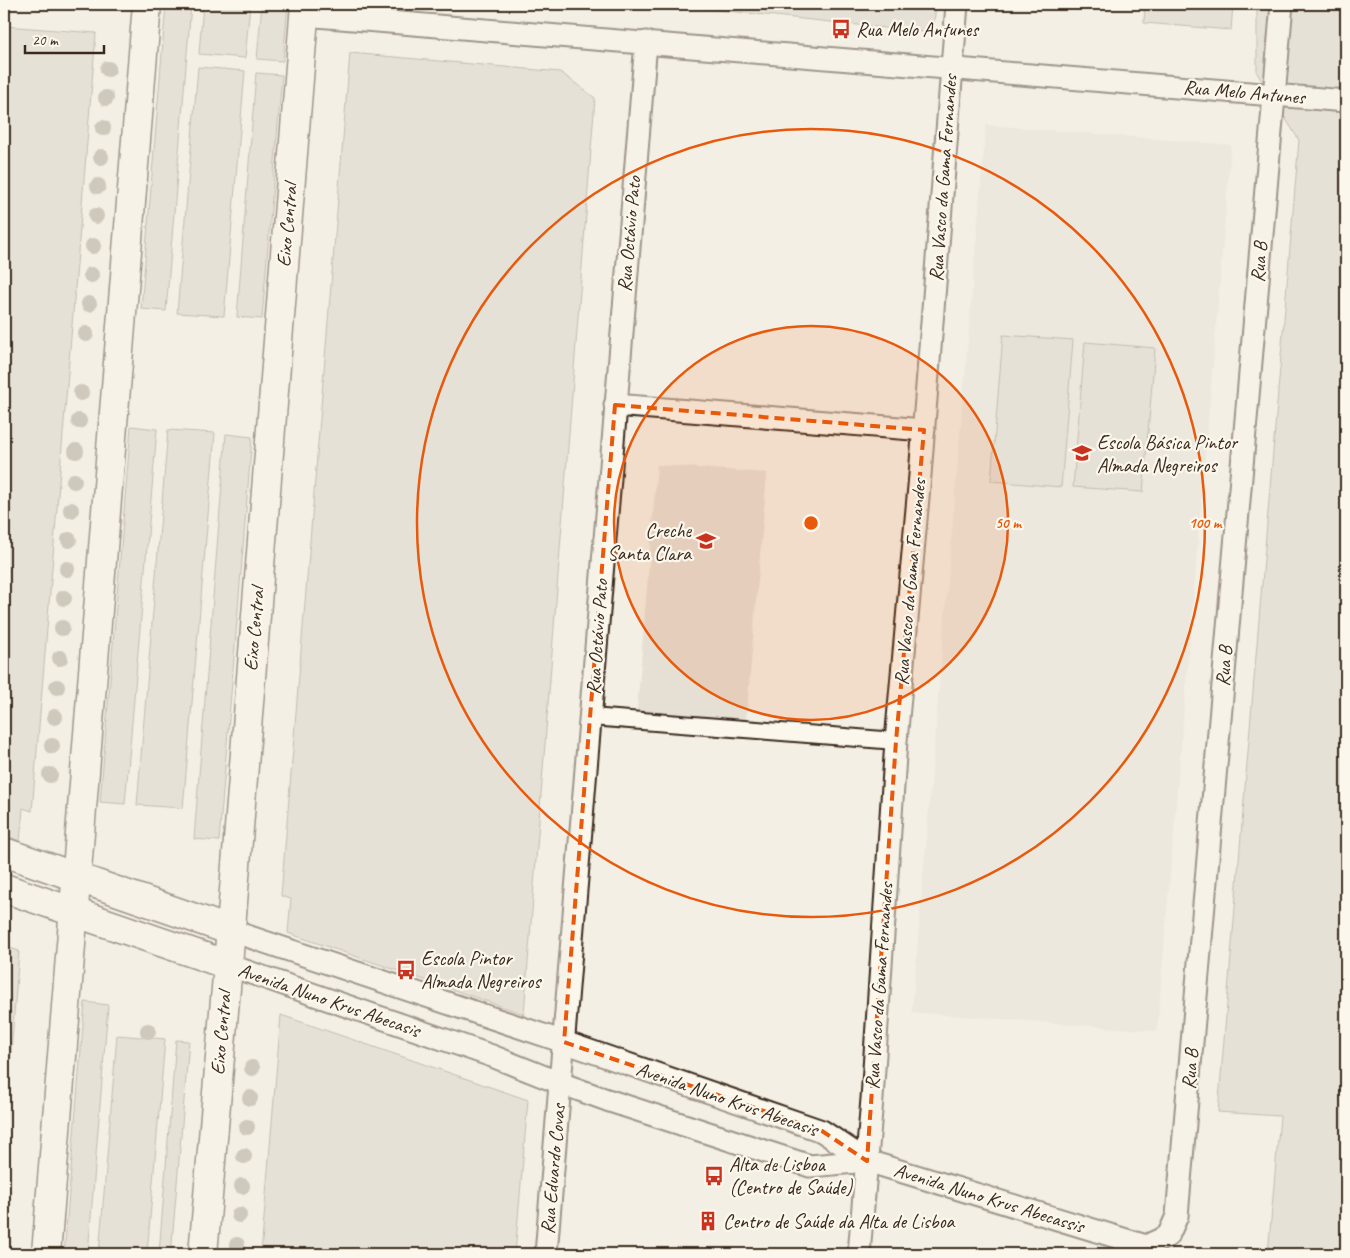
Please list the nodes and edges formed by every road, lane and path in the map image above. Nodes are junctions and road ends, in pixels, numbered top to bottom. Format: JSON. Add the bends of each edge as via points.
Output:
{"nodes":[{"id":1,"x":147,"y":4,"type":"edge"},
{"id":2,"x":957,"y":4,"type":"edge"},
{"id":3,"x":1282,"y":4,"type":"edge"},
{"id":4,"x":305,"y":9,"type":"edge"},
{"id":5,"x":646,"y":42,"type":"junction"},
{"id":6,"x":952,"y":67,"type":"junction"},
{"id":7,"x":1274,"y":94,"type":"junction"},
{"id":8,"x":1346,"y":101,"type":"edge"},
{"id":9,"x":615,"y":405,"type":"junction"},
{"id":10,"x":924,"y":430,"type":"junction"},
{"id":11,"x":591,"y":717,"type":"junction"},
{"id":12,"x":896,"y":741,"type":"junction"},
{"id":13,"x":4,"y":852,"type":"edge"},
{"id":14,"x":77,"y":877,"type":"junction"},
{"id":15,"x":4,"y":888,"type":"edge"},
{"id":16,"x":74,"y":912,"type":"junction"},
{"id":17,"x":229,"y":930,"type":"junction"},
{"id":18,"x":228,"y":965,"type":"junction"},
{"id":19,"x":564,"y":1042,"type":"junction"},
{"id":20,"x":560,"y":1084,"type":"junction"},
{"id":21,"x":867,"y":1161,"type":"junction"},
{"id":22,"x":1168,"y":1236,"type":"joint"},
{"id":23,"x":46,"y":1254,"type":"edge"},
{"id":24,"x":203,"y":1254,"type":"edge"},
{"id":25,"x":546,"y":1254,"type":"edge"},
{"id":26,"x":859,"y":1254,"type":"edge"}],
"edges":[{"from":1,"to":14,"type":"main road"},
{"from":2,"to":6,"type":"street","name":"Rua Vasco da Gama Fernandes"},
{"from":3,"to":7,"type":"street","name":"Rua B"},
{"from":4,"to":5,"type":"street","name":"Rua Melo Antunes"},
{"from":4,"to":17,"type":"main road","name":"Eixo Central"},
{"from":5,"to":6,"type":"street","name":"Rua Melo Antunes"},
{"from":5,"to":9,"type":"street","name":"Rua Octávio Pato"},
{"from":6,"to":7,"type":"street","name":"Rua Melo Antunes"},
{"from":6,"to":10,"type":"street","name":"Rua Vasco da Gama Fernandes"},
{"from":7,"to":8,"type":"street","name":"Rua Melo Antunes"},
{"from":7,"to":22,"type":"street","name":"Rua B","via":[[1177,1216]]},
{"from":9,"to":10,"type":"street"},
{"from":9,"to":11,"type":"street","name":"Rua Octávio Pato"},
{"from":10,"to":12,"type":"street","name":"Rua Vasco da Gama Fernandes"},
{"from":11,"to":12,"type":"street"},
{"from":11,"to":19,"type":"street","name":"Rua Octávio Pato"},
{"from":12,"to":21,"type":"street","name":"Rua Vasco da Gama Fernandes"},
{"from":13,"to":14,"type":"main road","name":"Avenida Nuno Krus Abecasis"},
{"from":14,"to":16,"type":"main road"},
{"from":14,"to":17,"type":"main road","name":"Avenida Nuno Krus Abecasis"},
{"from":15,"to":16,"type":"main road","name":"Avenida Nuno Krus Abecasis"},
{"from":16,"to":18,"type":"main road","name":"Avenida Nuno Krus Abecasis"},
{"from":16,"to":23,"type":"main road"},
{"from":17,"to":18,"type":"main road","name":"Eixo Central"},
{"from":17,"to":19,"type":"street","name":"Avenida Nuno Krus Abecasis"},
{"from":18,"to":20,"type":"street","name":"Avenida Nuno Krus Abecasis","via":[[492,1056]]},
{"from":18,"to":24,"type":"main road","name":"Eixo Central"},
{"from":19,"to":20,"type":"street","name":"Rua Octávio Pato"},
{"from":19,"to":21,"type":"street","name":"Avenida Nuno Krus Abecasis","via":[[822,1131]]},
{"from":20,"to":21,"type":"street","name":"Avenida Nuno Krus Abecasis","via":[[810,1166]]},
{"from":20,"to":25,"type":"street","name":"Rua Eduardo Covas"},
{"from":21,"to":22,"type":"street","name":"Avenida Nuno Krus Abecassis","via":[[1146,1246]]},
{"from":21,"to":26,"type":"street","name":"Rua Vasco da Gama Fernandes"}]}
